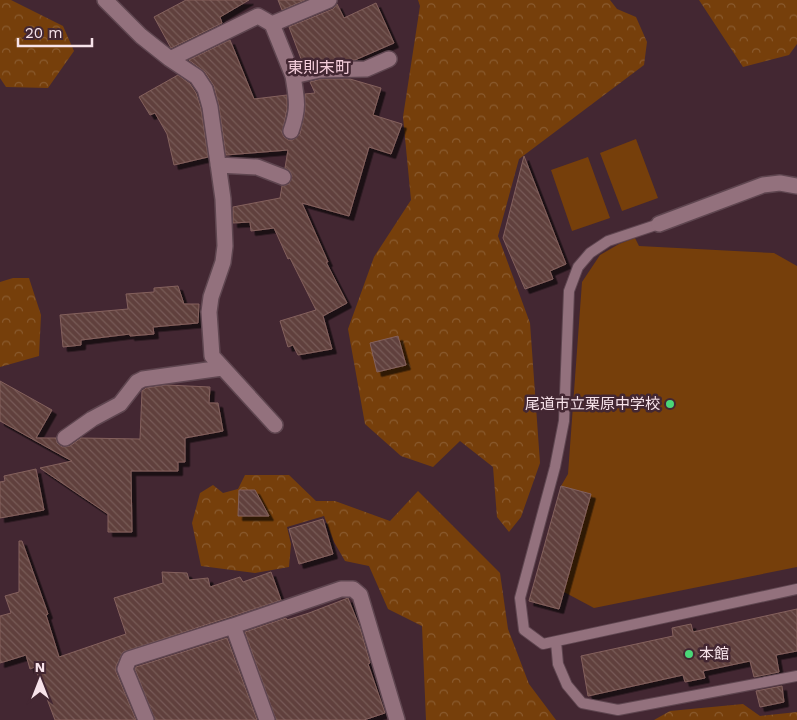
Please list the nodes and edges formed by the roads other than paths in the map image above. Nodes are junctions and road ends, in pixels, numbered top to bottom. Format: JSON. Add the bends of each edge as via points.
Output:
{"nodes":[{"id":1,"x":105,"y":0,"type":"edge"},
{"id":2,"x":329,"y":0,"type":"edge"},
{"id":3,"x":272,"y":24,"type":"junction"},
{"id":4,"x":170,"y":59,"type":"junction"},
{"id":5,"x":389,"y":59,"type":"dead end"},
{"id":6,"x":293,"y":76,"type":"junction"},
{"id":7,"x":291,"y":130,"type":"dead end"},
{"id":8,"x":218,"y":165,"type":"junction"},
{"id":9,"x":283,"y":177,"type":"dead end"},
{"id":10,"x":797,"y":186,"type":"edge"},
{"id":11,"x":659,"y":224,"type":"joint"},
{"id":12,"x":222,"y":368,"type":"junction"},
{"id":13,"x":275,"y":425,"type":"dead end"},
{"id":14,"x":65,"y":438,"type":"dead end"},
{"id":15,"x":797,"y":589,"type":"edge"},
{"id":16,"x":233,"y":626,"type":"junction"},
{"id":17,"x":556,"y":642,"type":"junction"},
{"id":18,"x":797,"y":676,"type":"edge"},
{"id":19,"x":146,"y":720,"type":"edge"},
{"id":20,"x":267,"y":720,"type":"edge"},
{"id":21,"x":397,"y":720,"type":"edge"}],
"edges":[{"from":1,"to":4,"type":"street"},
{"from":2,"to":3,"type":"street"},
{"from":3,"to":4,"type":"street","via":[[258,16]]},
{"from":3,"to":6,"type":"street"},
{"from":4,"to":8,"type":"street","via":[[197,77],[205,89]]},
{"from":5,"to":6,"type":"street","via":[[366,69],[325,70]]},
{"from":6,"to":7,"type":"street","via":[[298,102]]},
{"from":8,"to":9,"type":"street","via":[[257,167]]},
{"from":8,"to":12,"type":"street","via":[[225,246],[209,312],[212,356]]},
{"from":10,"to":11,"type":"street","via":[[763,185]]},
{"from":11,"to":17,"type":"lane","via":[[608,241],[590,253],[578,267],[569,291],[564,421],[520,598],[524,630],[543,644]]},
{"from":12,"to":13,"type":"street"},
{"from":12,"to":14,"type":"street","via":[[143,379],[120,404]]},
{"from":15,"to":17,"type":"lane"},
{"from":16,"to":19,"type":"street","via":[[129,659],[126,669]]},
{"from":16,"to":20,"type":"street"},
{"from":16,"to":21,"type":"street","via":[[340,588],[353,589],[360,595]]},
{"from":17,"to":18,"type":"lane","via":[[558,664],[567,685],[582,703],[618,710]]}]}
